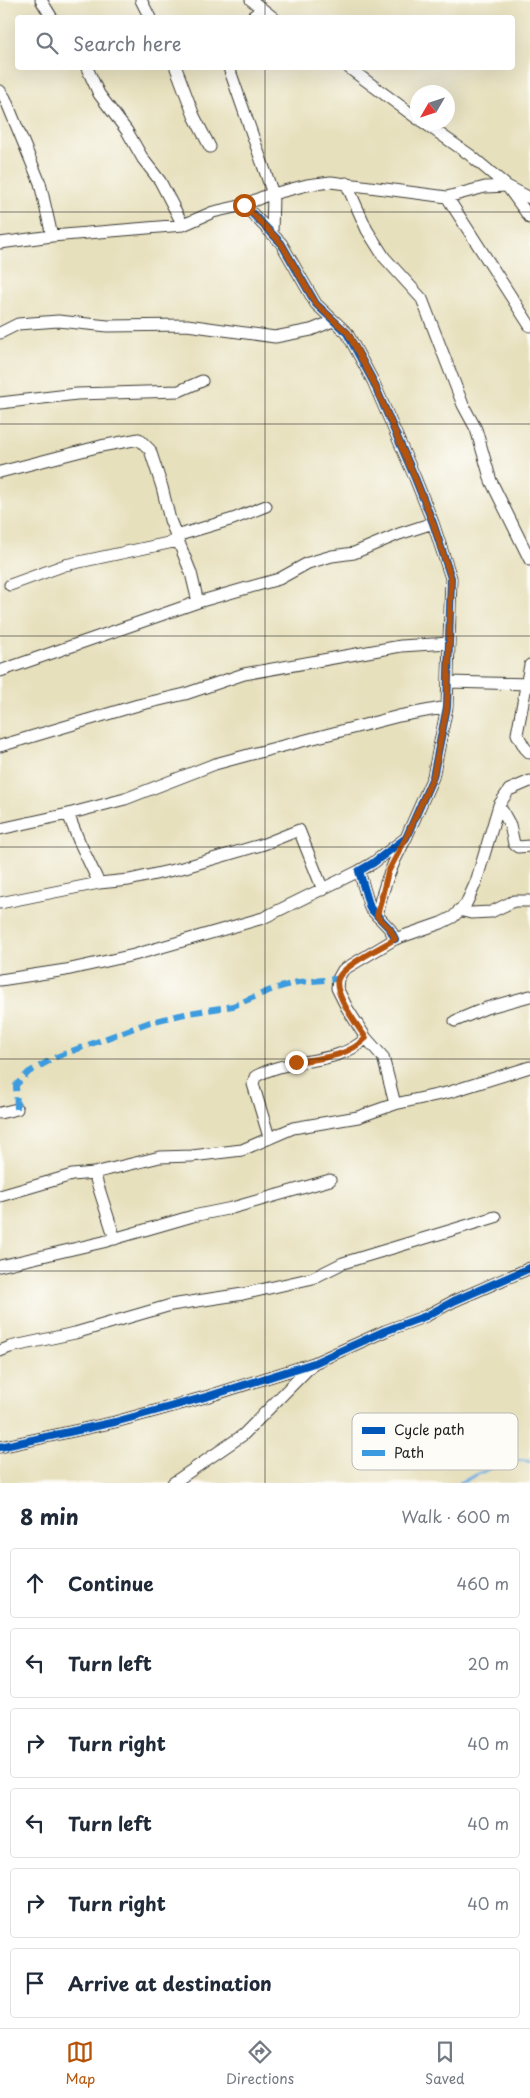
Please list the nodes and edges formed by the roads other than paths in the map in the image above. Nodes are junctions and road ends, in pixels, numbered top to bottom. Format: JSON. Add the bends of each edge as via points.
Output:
{"nodes":[{"id":1,"x":41,"y":0,"type":"edge"},
{"id":2,"x":141,"y":0,"type":"edge"},
{"id":3,"x":251,"y":0,"type":"edge"},
{"id":4,"x":262,"y":9,"type":"junction"},
{"id":5,"x":50,"y":15,"type":"edge"},
{"id":6,"x":148,"y":15,"type":"edge"},
{"id":7,"x":255,"y":15,"type":"edge"},
{"id":8,"x":270,"y":15,"type":"edge"},
{"id":9,"x":88,"y":70,"type":"edge"},
{"id":10,"x":177,"y":70,"type":"edge"},
{"id":11,"x":230,"y":70,"type":"edge"},
{"id":12,"x":352,"y":70,"type":"edge"},
{"id":13,"x":0,"y":90,"type":"edge"},
{"id":14,"x":410,"y":113,"type":"edge"},
{"id":15,"x":434,"y":130,"type":"edge"},
{"id":16,"x":210,"y":148,"type":"dead end"},
{"id":17,"x":346,"y":183,"type":"junction"},
{"id":18,"x":507,"y":186,"type":"junction"},
{"id":19,"x":273,"y":194,"type":"junction"},
{"id":20,"x":447,"y":197,"type":"junction"},
{"id":21,"x":530,"y":198,"type":"edge"},
{"id":22,"x":244,"y":205,"type":"junction"},
{"id":23,"x":530,"y":218,"type":"edge"},
{"id":24,"x":183,"y":225,"type":"junction"},
{"id":25,"x":272,"y":234,"type":"junction"},
{"id":26,"x":52,"y":236,"type":"junction"},
{"id":27,"x":0,"y":243,"type":"edge"},
{"id":28,"x":333,"y":321,"type":"junction"},
{"id":29,"x":530,"y":326,"type":"edge"},
{"id":30,"x":0,"y":333,"type":"edge"},
{"id":31,"x":202,"y":381,"type":"dead end"},
{"id":32,"x":0,"y":403,"type":"edge"},
{"id":33,"x":0,"y":472,"type":"edge"},
{"id":34,"x":266,"y":506,"type":"dead end"},
{"id":35,"x":433,"y":523,"type":"junction"},
{"id":36,"x":177,"y":538,"type":"junction"},
{"id":37,"x":530,"y":560,"type":"edge"},
{"id":38,"x":10,"y":585,"type":"dead end"},
{"id":39,"x":198,"y":602,"type":"junction"},
{"id":40,"x":449,"y":643,"type":"junction"},
{"id":41,"x":530,"y":665,"type":"edge"},
{"id":42,"x":0,"y":671,"type":"edge"},
{"id":43,"x":448,"y":682,"type":"junction"},
{"id":44,"x":529,"y":684,"type":"edge"},
{"id":45,"x":447,"y":707,"type":"junction"},
{"id":46,"x":0,"y":746,"type":"edge"},
{"id":47,"x":530,"y":753,"type":"edge"},
{"id":48,"x":530,"y":781,"type":"edge"},
{"id":49,"x":499,"y":805,"type":"junction"},
{"id":50,"x":68,"y":814,"type":"junction"},
{"id":51,"x":0,"y":829,"type":"edge"},
{"id":52,"x":406,"y":838,"type":"junction"},
{"id":53,"x":530,"y":846,"type":"edge"},
{"id":54,"x":373,"y":863,"type":"junction"},
{"id":55,"x":359,"y":871,"type":"junction"},
{"id":56,"x":388,"y":872,"type":"junction"},
{"id":57,"x":99,"y":882,"type":"junction"},
{"id":58,"x":323,"y":890,"type":"junction"},
{"id":59,"x":530,"y":901,"type":"edge"},
{"id":60,"x":0,"y":903,"type":"edge"},
{"id":61,"x":459,"y":910,"type":"junction"},
{"id":62,"x":377,"y":916,"type":"junction"},
{"id":63,"x":395,"y":939,"type":"junction"},
{"id":64,"x":0,"y":980,"type":"edge"},
{"id":65,"x":530,"y":996,"type":"edge"},
{"id":66,"x":455,"y":1021,"type":"dead end"},
{"id":67,"x":366,"y":1038,"type":"junction"},
{"id":68,"x":530,"y":1067,"type":"edge"},
{"id":69,"x":394,"y":1104,"type":"junction"},
{"id":70,"x":17,"y":1108,"type":"dead end"},
{"id":71,"x":0,"y":1113,"type":"edge"},
{"id":72,"x":269,"y":1137,"type":"junction"},
{"id":73,"x":94,"y":1174,"type":"junction"},
{"id":74,"x":330,"y":1180,"type":"dead end"},
{"id":75,"x":0,"y":1196,"type":"edge"},
{"id":76,"x":495,"y":1216,"type":"dead end"},
{"id":77,"x":115,"y":1238,"type":"junction"},
{"id":78,"x":0,"y":1266,"type":"edge"},
{"id":79,"x":530,"y":1268,"type":"edge"},
{"id":80,"x":0,"y":1351,"type":"edge"},
{"id":81,"x":314,"y":1364,"type":"junction"},
{"id":82,"x":0,"y":1447,"type":"edge"},
{"id":83,"x":173,"y":1483,"type":"edge"}],
"edges":[{"from":1,"to":5,"type":"street"},
{"from":2,"to":6,"type":"street"},
{"from":3,"to":4,"type":"street"},
{"from":4,"to":7,"type":"street"},
{"from":4,"to":8,"type":"street"},
{"from":9,"to":24,"type":"street","via":[[99,94],[160,181]]},
{"from":10,"to":16,"type":"street"},
{"from":11,"to":19,"type":"street"},
{"from":12,"to":14,"type":"street"},
{"from":13,"to":26,"type":"street","via":[[40,183]]},
{"from":15,"to":18,"type":"street"},
{"from":17,"to":19,"type":"street","via":[[315,184]]},
{"from":17,"to":20,"type":"street"},
{"from":17,"to":37,"type":"street","via":[[367,230],[384,257],[422,299],[463,405],[476,429],[491,481]]},
{"from":18,"to":20,"type":"street","via":[[485,187]]},
{"from":18,"to":21,"type":"street"},
{"from":18,"to":23,"type":"street"},
{"from":19,"to":22,"type":"street"},
{"from":19,"to":25,"type":"street"},
{"from":20,"to":29,"type":"street"},
{"from":22,"to":24,"type":"street","via":[[213,212]]},
{"from":22,"to":25,"type":"street"},
{"from":24,"to":26,"type":"street"},
{"from":25,"to":28,"type":"street","via":[[281,243],[316,304]]},
{"from":26,"to":27,"type":"street"},
{"from":28,"to":30,"type":"street","via":[[311,330],[275,337],[187,325],[108,326],[58,321],[18,324]]},
{"from":28,"to":35,"type":"street","via":[[348,333],[373,381]]},
{"from":31,"to":32,"type":"street","via":[[178,391],[77,394]]},
{"from":33,"to":36,"type":"street","via":[[139,438],[150,450]]},
{"from":34,"to":36,"type":"street"},
{"from":35,"to":39,"type":"street","via":[[354,553],[308,563],[279,579]]},
{"from":35,"to":40,"type":"street","via":[[451,578]]},
{"from":36,"to":38,"type":"street","via":[[65,565]]},
{"from":36,"to":39,"type":"street"},
{"from":39,"to":42,"type":"street"},
{"from":40,"to":43,"type":"street"},
{"from":40,"to":46,"type":"street","via":[[401,646],[244,674]]},
{"from":41,"to":44,"type":"street"},
{"from":43,"to":44,"type":"street"},
{"from":43,"to":45,"type":"street"},
{"from":44,"to":47,"type":"street","via":[[517,734]]},
{"from":45,"to":50,"type":"street","via":[[398,716],[215,764],[125,799]]},
{"from":45,"to":52,"type":"street","via":[[433,777]]},
{"from":48,"to":49,"type":"street","via":[[509,790]]},
{"from":49,"to":53,"type":"street","via":[[510,825],[514,844]]},
{"from":49,"to":61,"type":"street","via":[[476,882],[466,904]]},
{"from":50,"to":51,"type":"street"},
{"from":50,"to":57,"type":"street"},
{"from":52,"to":54,"type":"street"},
{"from":52,"to":56,"type":"street"},
{"from":54,"to":55,"type":"street"},
{"from":54,"to":56,"type":"street"},
{"from":55,"to":58,"type":"street"},
{"from":55,"to":62,"type":"street","via":[[370,908]]},
{"from":56,"to":62,"type":"street"},
{"from":57,"to":58,"type":"street","via":[[129,880],[182,868],[264,844],[299,830]]},
{"from":57,"to":60,"type":"street"},
{"from":58,"to":64,"type":"street","via":[[263,918],[143,953]]},
{"from":59,"to":61,"type":"street","via":[[514,901],[491,912]]},
{"from":61,"to":63,"type":"street","via":[[441,923]]},
{"from":62,"to":63,"type":"street"},
{"from":63,"to":67,"type":"street","via":[[343,970],[338,979],[337,988]]},
{"from":65,"to":66,"type":"street","via":[[486,1008]]},
{"from":67,"to":69,"type":"street","via":[[383,1056]]},
{"from":67,"to":72,"type":"street","via":[[356,1048],[339,1055],[276,1068],[255,1077],[253,1084]]},
{"from":68,"to":69,"type":"street","via":[[450,1092]]},
{"from":69,"to":72,"type":"street","via":[[358,1117],[293,1128]]},
{"from":70,"to":71,"type":"street"},
{"from":72,"to":73,"type":"street","via":[[242,1150],[160,1156]]},
{"from":73,"to":75,"type":"street","via":[[72,1175]]},
{"from":73,"to":77,"type":"street"},
{"from":74,"to":77,"type":"street"},
{"from":76,"to":80,"type":"street","via":[[343,1263],[313,1278],[243,1294],[171,1305]]},
{"from":77,"to":78,"type":"street"},
{"from":79,"to":81,"type":"street"},
{"from":81,"to":82,"type":"street","via":[[115,1422]]},
{"from":81,"to":83,"type":"street","via":[[243,1435]]}]}
